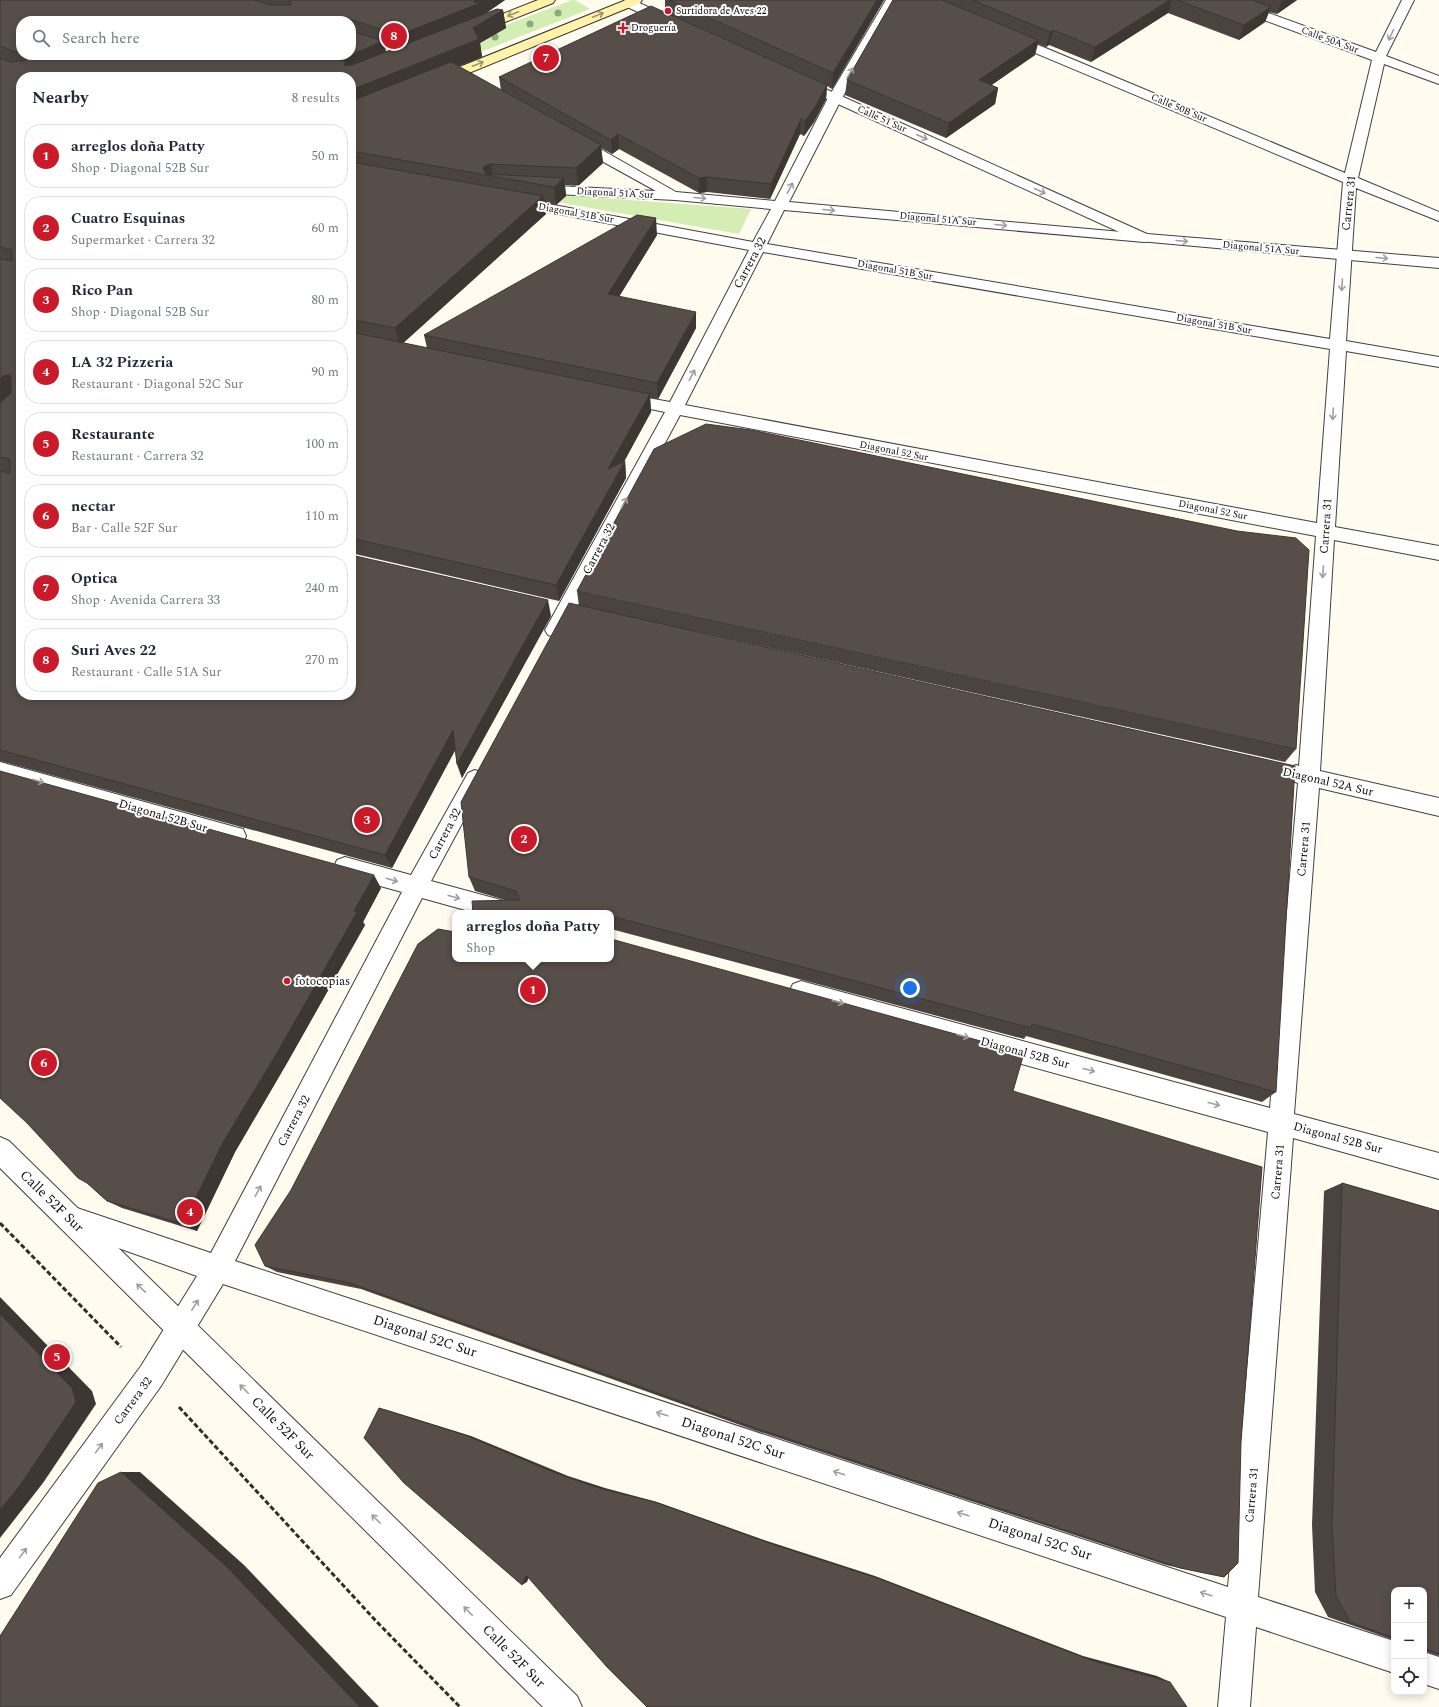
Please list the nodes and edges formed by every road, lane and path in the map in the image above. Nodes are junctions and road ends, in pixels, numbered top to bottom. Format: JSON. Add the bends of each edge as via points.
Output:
{"nodes":[{"id":1,"x":549,"y":0,"type":"edge"},
{"id":2,"x":892,"y":0,"type":"edge"},
{"id":3,"x":1222,"y":0,"type":"edge"},
{"id":4,"x":1408,"y":0,"type":"edge"},
{"id":5,"x":628,"y":1,"type":"edge"},
{"id":6,"x":679,"y":26,"type":"edge"},
{"id":7,"x":999,"y":34,"type":"edge"},
{"id":8,"x":461,"y":35,"type":"edge"},
{"id":9,"x":1380,"y":58,"type":"junction"},
{"id":10,"x":786,"y":75,"type":"edge"},
{"id":11,"x":1439,"y":80,"type":"edge"},
{"id":12,"x":428,"y":85,"type":"edge"},
{"id":13,"x":835,"y":98,"type":"junction"},
{"id":14,"x":564,"y":134,"type":"edge"},
{"id":15,"x":1350,"y":180,"type":"junction"},
{"id":16,"x":519,"y":188,"type":"edge"},
{"id":17,"x":675,"y":196,"type":"junction"},
{"id":18,"x":500,"y":199,"type":"edge"},
{"id":19,"x":781,"y":205,"type":"junction"},
{"id":20,"x":1439,"y":217,"type":"edge"},
{"id":21,"x":1144,"y":238,"type":"junction"},
{"id":22,"x":758,"y":247,"type":"junction"},
{"id":23,"x":1344,"y":255,"type":"junction"},
{"id":24,"x":1439,"y":263,"type":"edge"},
{"id":25,"x":1338,"y":345,"type":"junction"},
{"id":26,"x":1439,"y":362,"type":"edge"},
{"id":27,"x":605,"y":395,"type":"edge"},
{"id":28,"x":674,"y":410,"type":"junction"},
{"id":29,"x":1326,"y":532,"type":"junction"},
{"id":30,"x":1439,"y":554,"type":"edge"},
{"id":31,"x":547,"y":646,"type":"edge"},
{"id":32,"x":483,"y":763,"type":"edge"},
{"id":33,"x":1278,"y":770,"type":"edge"},
{"id":34,"x":0,"y":771,"type":"edge"},
{"id":35,"x":1309,"y":777,"type":"junction"},
{"id":36,"x":1439,"y":807,"type":"edge"},
{"id":37,"x":257,"y":843,"type":"edge"},
{"id":38,"x":326,"y":862,"type":"edge"},
{"id":39,"x":416,"y":887,"type":"junction"},
{"id":40,"x":501,"y":910,"type":"edge"},
{"id":41,"x":781,"y":986,"type":"edge"},
{"id":42,"x":1282,"y":1123,"type":"junction"},
{"id":43,"x":0,"y":1150,"type":"edge"},
{"id":44,"x":1439,"y":1166,"type":"edge"},
{"id":45,"x":71,"y":1219,"type":"junction"},
{"id":46,"x":0,"y":1223,"type":"edge"},
{"id":47,"x":217,"y":1269,"type":"junction"},
{"id":48,"x":181,"y":1327,"type":"junction"},
{"id":49,"x":151,"y":1376,"type":"junction"},
{"id":50,"x":0,"y":1584,"type":"edge"},
{"id":51,"x":1243,"y":1606,"type":"junction"},
{"id":52,"x":1391,"y":1656,"type":"edge"},
{"id":53,"x":1427,"y":1669,"type":"edge"},
{"id":54,"x":1439,"y":1673,"type":"edge"},
{"id":55,"x":460,"y":1707,"type":"edge"},
{"id":56,"x":566,"y":1707,"type":"edge"},
{"id":57,"x":1234,"y":1707,"type":"edge"}],
"edges":[{"from":1,"to":8,"type":"main road","one_way":true},
{"from":13,"to":2,"type":"street","name":"Carrera 32","one_way":true},
{"from":3,"to":9,"type":"street","name":"Calle 50A Sur"},
{"from":4,"to":9,"type":"street","name":"Carrera 31","one_way":true},
{"from":5,"to":6,"type":"street"},
{"from":12,"to":5,"type":"main road","one_way":true,"via":[[462,76]]},
{"from":7,"to":15,"type":"street","name":"Calle 50B Sur"},
{"from":9,"to":11,"type":"street","name":"Calle 50A Sur"},
{"from":9,"to":15,"type":"street","name":"Carrera 31"},
{"from":10,"to":13,"type":"street","name":"Calle 51 Sur"},
{"from":19,"to":13,"type":"street","name":"Carrera 32","one_way":true},
{"from":13,"to":21,"type":"street","name":"Calle 51 Sur","one_way":true},
{"from":14,"to":17,"type":"street"},
{"from":15,"to":20,"type":"street","name":"Calle 50B Sur"},
{"from":15,"to":23,"type":"street","name":"Carrera 31"},
{"from":16,"to":17,"type":"street","name":"Diagonal 51A Sur"},
{"from":17,"to":19,"type":"street","name":"Diagonal 51A Sur","one_way":true},
{"from":18,"to":22,"type":"street","name":"Diagonal 51B Sur"},
{"from":19,"to":21,"type":"street","name":"Diagonal 51A Sur","one_way":true},
{"from":19,"to":22,"type":"street","name":"Carrera 32"},
{"from":21,"to":23,"type":"street","name":"Diagonal 51A Sur","one_way":true},
{"from":22,"to":25,"type":"street","name":"Diagonal 51B Sur"},
{"from":28,"to":22,"type":"street","name":"Carrera 32","one_way":true},
{"from":23,"to":24,"type":"street","name":"Diagonal 51A Sur","one_way":true},
{"from":23,"to":25,"type":"street","name":"Carrera 31","one_way":true},
{"from":25,"to":26,"type":"street","name":"Diagonal 51B Sur"},
{"from":25,"to":29,"type":"street","name":"Carrera 31","one_way":true},
{"from":27,"to":28,"type":"street","name":"Diagonal 52 Sur"},
{"from":28,"to":29,"type":"street","name":"Diagonal 52 Sur"},
{"from":31,"to":28,"type":"street","name":"Carrera 32","one_way":true},
{"from":29,"to":30,"type":"street","name":"Diagonal 52 Sur"},
{"from":29,"to":35,"type":"street","name":"Carrera 31","one_way":true},
{"from":32,"to":39,"type":"street","name":"Carrera 32"},
{"from":33,"to":35,"type":"street","name":"Diagonal 52A Sur"},
{"from":34,"to":37,"type":"street","name":"Diagonal 52B Sur","one_way":true},
{"from":35,"to":36,"type":"street","name":"Diagonal 52A Sur"},
{"from":35,"to":42,"type":"street","name":"Carrera 31"},
{"from":38,"to":39,"type":"street","one_way":true},
{"from":39,"to":40,"type":"street","one_way":true},
{"from":47,"to":39,"type":"street","name":"Carrera 32","one_way":true},
{"from":41,"to":42,"type":"street","name":"Diagonal 52B Sur","one_way":true},
{"from":42,"to":44,"type":"street","name":"Diagonal 52B Sur"},
{"from":42,"to":51,"type":"street","name":"Carrera 31"},
{"from":43,"to":45,"type":"street","name":"Calle 52F Sur"},
{"from":45,"to":47,"type":"street","name":"Diagonal 52C Sur"},
{"from":48,"to":45,"type":"street","name":"Calle 52F Sur","one_way":true},
{"from":46,"to":49,"type":"path"},
{"from":48,"to":47,"type":"street","name":"Carrera 32","one_way":true},
{"from":51,"to":47,"type":"street","name":"Diagonal 52C Sur","one_way":true},
{"from":48,"to":49,"type":"street","name":"Carrera 32"},
{"from":56,"to":48,"type":"street","name":"Calle 52F Sur","one_way":true},
{"from":50,"to":49,"type":"street","name":"Carrera 32","one_way":true},
{"from":49,"to":55,"type":"path","via":[[376,1622]]},
{"from":51,"to":52,"type":"street","name":"Diagonal 52C Sur"},
{"from":51,"to":57,"type":"street","name":"Carrera 31"},
{"from":53,"to":54,"type":"street"}]}
